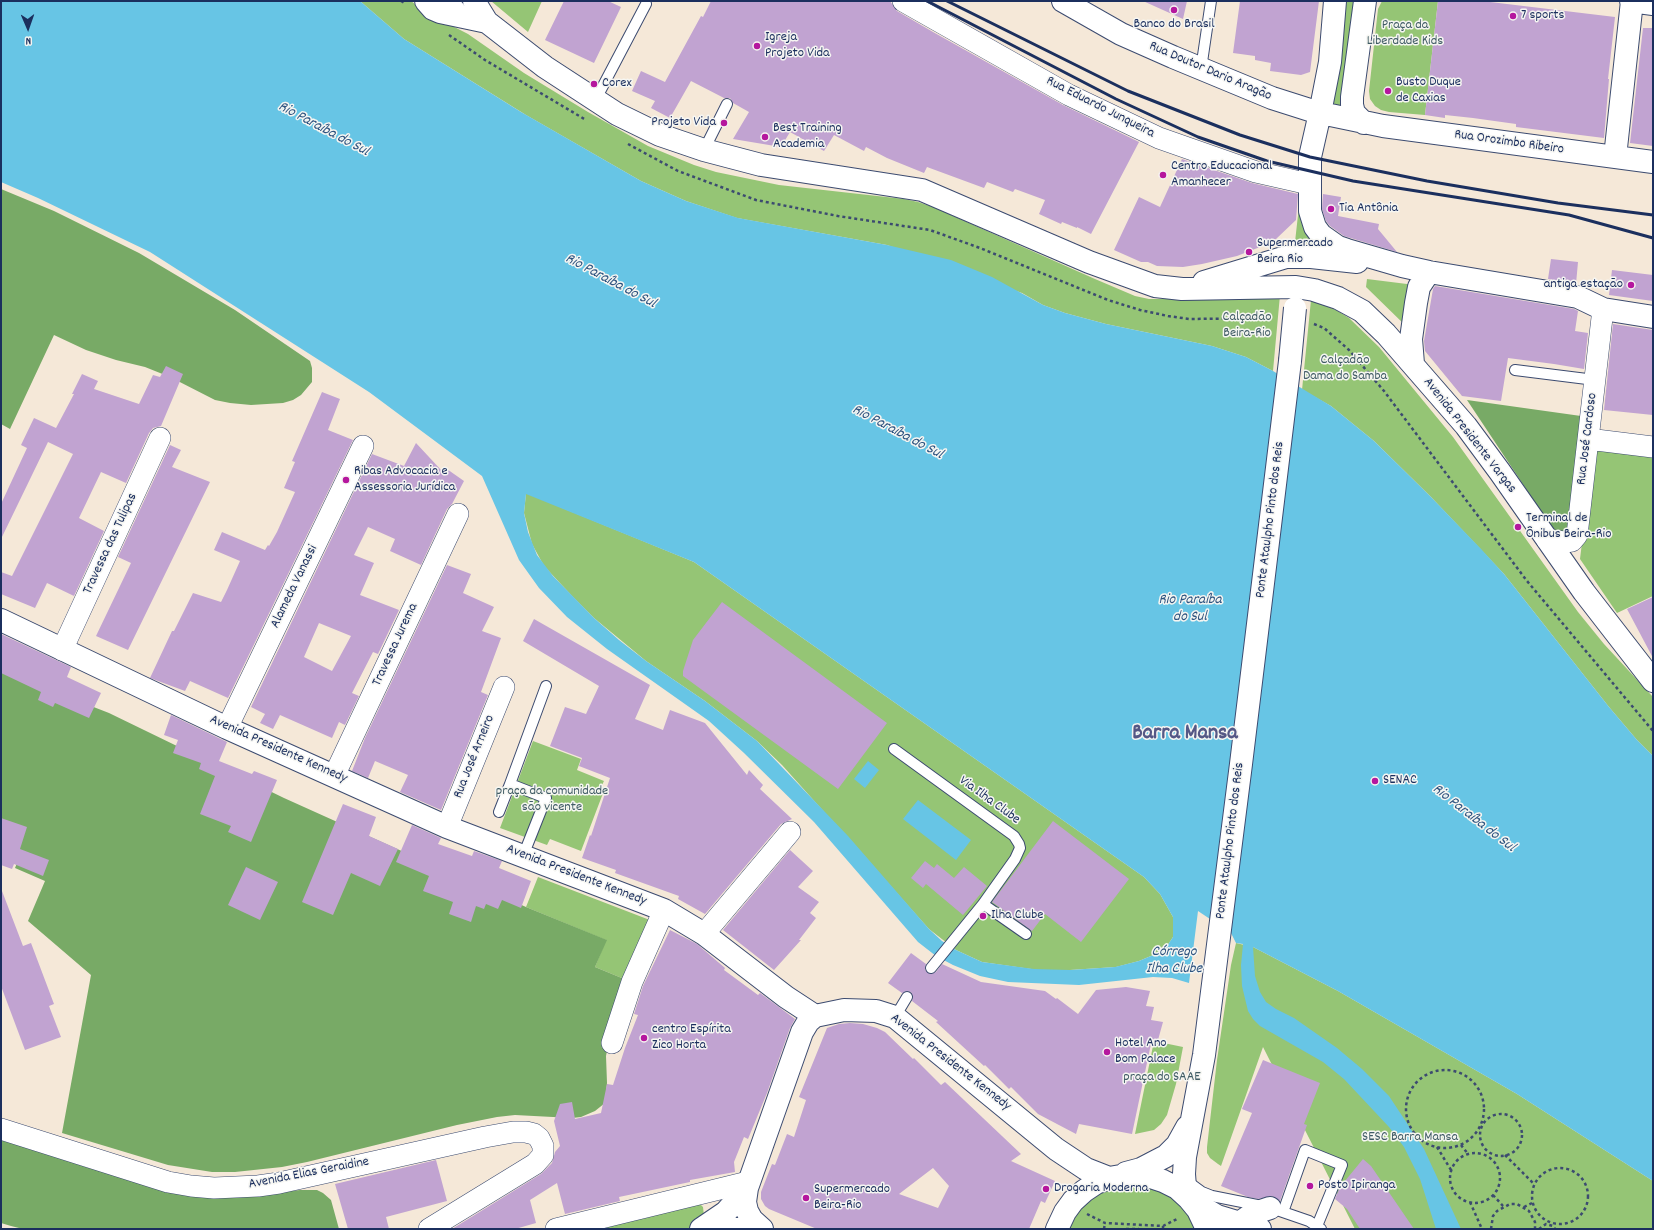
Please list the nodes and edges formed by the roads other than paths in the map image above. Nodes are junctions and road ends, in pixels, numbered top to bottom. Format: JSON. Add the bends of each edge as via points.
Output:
{"nodes":[{"id":1,"x":463,"y":1,"type":"edge"},
{"id":2,"x":474,"y":1,"type":"edge"},
{"id":3,"x":903,"y":1,"type":"edge"},
{"id":4,"x":1062,"y":1,"type":"edge"},
{"id":5,"x":1211,"y":1,"type":"edge"},
{"id":6,"x":1335,"y":1,"type":"edge"},
{"id":7,"x":1365,"y":1,"type":"edge"},
{"id":8,"x":1632,"y":1,"type":"edge"},
{"id":9,"x":646,"y":4,"type":"dead end"},
{"id":10,"x":1653,"y":4,"type":"edge"},
{"id":11,"x":433,"y":7,"type":"edge"},
{"id":12,"x":487,"y":22,"type":"junction"},
{"id":13,"x":1201,"y":69,"type":"junction"},
{"id":14,"x":595,"y":101,"type":"junction"},
{"id":15,"x":727,"y":104,"type":"dead end"},
{"id":16,"x":1320,"y":113,"type":"junction"},
{"id":17,"x":1364,"y":123,"type":"junction"},
{"id":18,"x":704,"y":150,"type":"junction"},
{"id":19,"x":1615,"y":157,"type":"junction"},
{"id":20,"x":1653,"y":162,"type":"edge"},
{"id":21,"x":1309,"y":184,"type":"junction"},
{"id":22,"x":1354,"y":262,"type":"junction"},
{"id":23,"x":1402,"y":266,"type":"junction"},
{"id":24,"x":1428,"y":272,"type":"junction"},
{"id":25,"x":1182,"y":289,"type":"junction"},
{"id":26,"x":1296,"y":298,"type":"junction"},
{"id":27,"x":1603,"y":310,"type":"junction"},
{"id":28,"x":1653,"y":317,"type":"edge"},
{"id":29,"x":1413,"y":364,"type":"junction"},
{"id":30,"x":1515,"y":370,"type":"dead end"},
{"id":31,"x":1595,"y":380,"type":"junction"},
{"id":32,"x":160,"y":438,"type":"dead end"},
{"id":33,"x":1588,"y":439,"type":"junction"},
{"id":34,"x":363,"y":446,"type":"dead end"},
{"id":35,"x":1653,"y":447,"type":"edge"},
{"id":36,"x":458,"y":514,"type":"dead end"},
{"id":37,"x":1547,"y":540,"type":"junction"},
{"id":38,"x":1,"y":620,"type":"edge"},
{"id":39,"x":62,"y":650,"type":"junction"},
{"id":40,"x":1653,"y":682,"type":"edge"},
{"id":41,"x":546,"y":686,"type":"dead end"},
{"id":42,"x":504,"y":687,"type":"dead end"},
{"id":43,"x":227,"y":728,"type":"junction"},
{"id":44,"x":894,"y":749,"type":"dead end"},
{"id":45,"x":334,"y":776,"type":"junction"},
{"id":46,"x":510,"y":784,"type":"junction"},
{"id":47,"x":499,"y":812,"type":"dead end"},
{"id":48,"x":447,"y":827,"type":"junction"},
{"id":49,"x":790,"y":832,"type":"dead end"},
{"id":50,"x":522,"y":856,"type":"junction"},
{"id":51,"x":983,"y":904,"type":"junction"},
{"id":52,"x":664,"y":910,"type":"junction"},
{"id":53,"x":704,"y":934,"type":"junction"},
{"id":54,"x":1026,"y":934,"type":"dead end"},
{"id":55,"x":931,"y":968,"type":"dead end"},
{"id":56,"x":908,"y":997,"type":"dead end"},
{"id":57,"x":815,"y":1016,"type":"junction"},
{"id":58,"x":895,"y":1017,"type":"junction"},
{"id":59,"x":612,"y":1043,"type":"dead end"},
{"id":60,"x":1195,"y":1107,"type":"junction"},
{"id":61,"x":1,"y":1130,"type":"edge"},
{"id":62,"x":1113,"y":1177,"type":"junction"},
{"id":63,"x":1184,"y":1178,"type":"junction"},
{"id":64,"x":747,"y":1185,"type":"junction"},
{"id":65,"x":1188,"y":1207,"type":"junction"},
{"id":66,"x":1276,"y":1210,"type":"junction"},
{"id":67,"x":1236,"y":1226,"type":"edge"},
{"id":68,"x":1319,"y":1227,"type":"edge"},
{"id":69,"x":429,"y":1229,"type":"edge"},
{"id":70,"x":556,"y":1229,"type":"edge"},
{"id":71,"x":701,"y":1229,"type":"edge"},
{"id":72,"x":711,"y":1229,"type":"edge"},
{"id":73,"x":738,"y":1229,"type":"edge"},
{"id":74,"x":762,"y":1229,"type":"edge"},
{"id":75,"x":1057,"y":1229,"type":"edge"},
{"id":76,"x":1207,"y":1229,"type":"edge"},
{"id":77,"x":1260,"y":1229,"type":"edge"}],
"edges":[{"from":1,"to":11,"type":"street","via":[[455,10],[448,12]]},
{"from":2,"to":12,"type":"street"},
{"from":3,"to":21,"type":"street","name":"Rua Eduardo Junqueira","via":[[1069,94],[1159,138],[1256,172]]},
{"from":4,"to":13,"type":"street","name":"Rua Doutor Dario Aragão","via":[[1121,34]]},
{"from":5,"to":13,"type":"lane"},
{"from":6,"to":16,"type":"street","via":[[1331,56]]},
{"from":7,"to":17,"type":"street","via":[[1352,97],[1354,113]]},
{"from":8,"to":10,"type":"street"},
{"from":8,"to":19,"type":"street"},
{"from":9,"to":14,"type":"lane"},
{"from":11,"to":12,"type":"street"},
{"from":12,"to":14,"type":"street","name":"Avenida Presidente Vargas","via":[[545,67]]},
{"from":13,"to":16,"type":"street","name":"Rua Doutor Dario Aragão","via":[[1272,98]]},
{"from":14,"to":18,"type":"street","name":"Avenida Presidente Vargas","via":[[638,126]]},
{"from":15,"to":18,"type":"lane"},
{"from":16,"to":17,"type":"street","name":"Rua Doutor Dario Aragão"},
{"from":16,"to":21,"type":"street","via":[[1310,157]]},
{"from":17,"to":19,"type":"street","name":"Rua Orozimbo Ribeiro"},
{"from":18,"to":25,"type":"street","name":"Avenida Presidente Vargas","via":[[761,165],[922,190],[1140,282]]},
{"from":19,"to":20,"type":"street","name":"Rua Orozimbo Ribeiro"},
{"from":21,"to":23,"type":"street","via":[[1310,211],[1321,235],[1347,250]]},
{"from":22,"to":23,"type":"street"},
{"from":22,"to":25,"type":"street","via":[[1286,257]]},
{"from":22,"to":26,"type":"street","name":"Ponte Ataulpho Pinto dos Reis","via":[[1309,265],[1299,273]]},
{"from":23,"to":24,"type":"street"},
{"from":24,"to":27,"type":"street","via":[[1578,297]]},
{"from":24,"to":29,"type":"street","via":[[1421,282],[1418,295],[1411,340]]},
{"from":25,"to":26,"type":"street","name":"Avenida Presidente Vargas"},
{"from":26,"to":29,"type":"street","name":"Avenida Presidente Vargas","via":[[1314,290],[1338,298],[1362,312]]},
{"from":26,"to":60,"type":"street","name":"Ponte Ataulpho Pinto dos Reis","bridge":true,"via":[[1242,756],[1204,1055]]},
{"from":27,"to":28,"type":"street"},
{"from":27,"to":31,"type":"street","name":"Rua José Cardoso"},
{"from":29,"to":37,"type":"street","name":"Avenida Presidente Vargas","via":[[1466,426]]},
{"from":30,"to":31,"type":"lane"},
{"from":31,"to":33,"type":"street","name":"Rua José Cardoso"},
{"from":32,"to":39,"type":"street","name":"Travessa das Tulipas"},
{"from":33,"to":35,"type":"street"},
{"from":33,"to":37,"type":"street","name":"Rua José Cardoso","via":[[1576,537],[1565,542]]},
{"from":34,"to":43,"type":"street","name":"Alameda Vanassi"},
{"from":36,"to":45,"type":"street","name":"Travessa Jurema"},
{"from":37,"to":40,"type":"street","name":"Avenida Presidente Vargas"},
{"from":38,"to":39,"type":"street","name":"Avenida Presidente Kennedy"},
{"from":39,"to":43,"type":"street","name":"Avenida Presidente Kennedy"},
{"from":41,"to":46,"type":"lane"},
{"from":42,"to":48,"type":"street","name":"Rua José Arneiro"},
{"from":43,"to":45,"type":"street","name":"Avenida Presidente Kennedy"},
{"from":44,"to":51,"type":"lane","name":"Via Ilha Clube","via":[[1017,840],[1020,848],[1018,854]]},
{"from":45,"to":48,"type":"street","name":"Avenida Presidente Kennedy"},
{"from":46,"to":47,"type":"lane"},
{"from":46,"to":50,"type":"lane","via":[[546,798]]},
{"from":48,"to":50,"type":"street","name":"Avenida Presidente Kennedy"},
{"from":49,"to":53,"type":"street"},
{"from":50,"to":52,"type":"street","name":"Avenida Presidente Kennedy"},
{"from":51,"to":54,"type":"lane"},
{"from":51,"to":55,"type":"lane","name":"Via Ilha Clube"},
{"from":52,"to":53,"type":"street","name":"Avenida Presidente Kennedy"},
{"from":52,"to":59,"type":"street","via":[[632,982]]},
{"from":53,"to":57,"type":"street","name":"Avenida Presidente Kennedy"},
{"from":56,"to":58,"type":"lane"},
{"from":57,"to":58,"type":"street","name":"Avenida Presidente Kennedy","via":[[844,1010],[866,1010],[885,1012]]},
{"from":57,"to":64,"type":"street","via":[[802,1032]]},
{"from":58,"to":62,"type":"street","name":"Avenida Presidente Kennedy","via":[[1056,1149],[1086,1169]]},
{"from":60,"to":62,"type":"street","via":[[1183,1135],[1166,1156],[1141,1169]]},
{"from":60,"to":63,"type":"street","via":[[1185,1157]]},
{"from":61,"to":69,"type":"street","name":"Avenida Elias Geraidine","via":[[168,1182],[214,1188],[279,1183],[513,1132],[526,1132],[539,1138],[543,1146],[543,1155],[535,1164]]},
{"from":62,"to":65,"type":"street","via":[[1132,1174],[1163,1181],[1177,1188]]},
{"from":62,"to":75,"type":"street","via":[[1090,1187],[1073,1201]]},
{"from":63,"to":65,"type":"street"},
{"from":63,"to":66,"type":"lane","via":[[1212,1196]]},
{"from":64,"to":70,"type":"street"},
{"from":64,"to":71,"type":"street","via":[[726,1212]]},
{"from":64,"to":74,"type":"street","via":[[747,1212]]},
{"from":65,"to":67,"type":"street","via":[[1208,1211]]},
{"from":65,"to":76,"type":"street","via":[[1198,1210]]},
{"from":66,"to":67,"type":"street","via":[[1252,1214]]},
{"from":66,"to":68,"type":"lane"},
{"from":66,"to":68,"type":"lane","via":[[1305,1150],[1342,1165]]},
{"from":67,"to":77,"type":"street"},
{"from":72,"to":73,"type":"street"}]}
